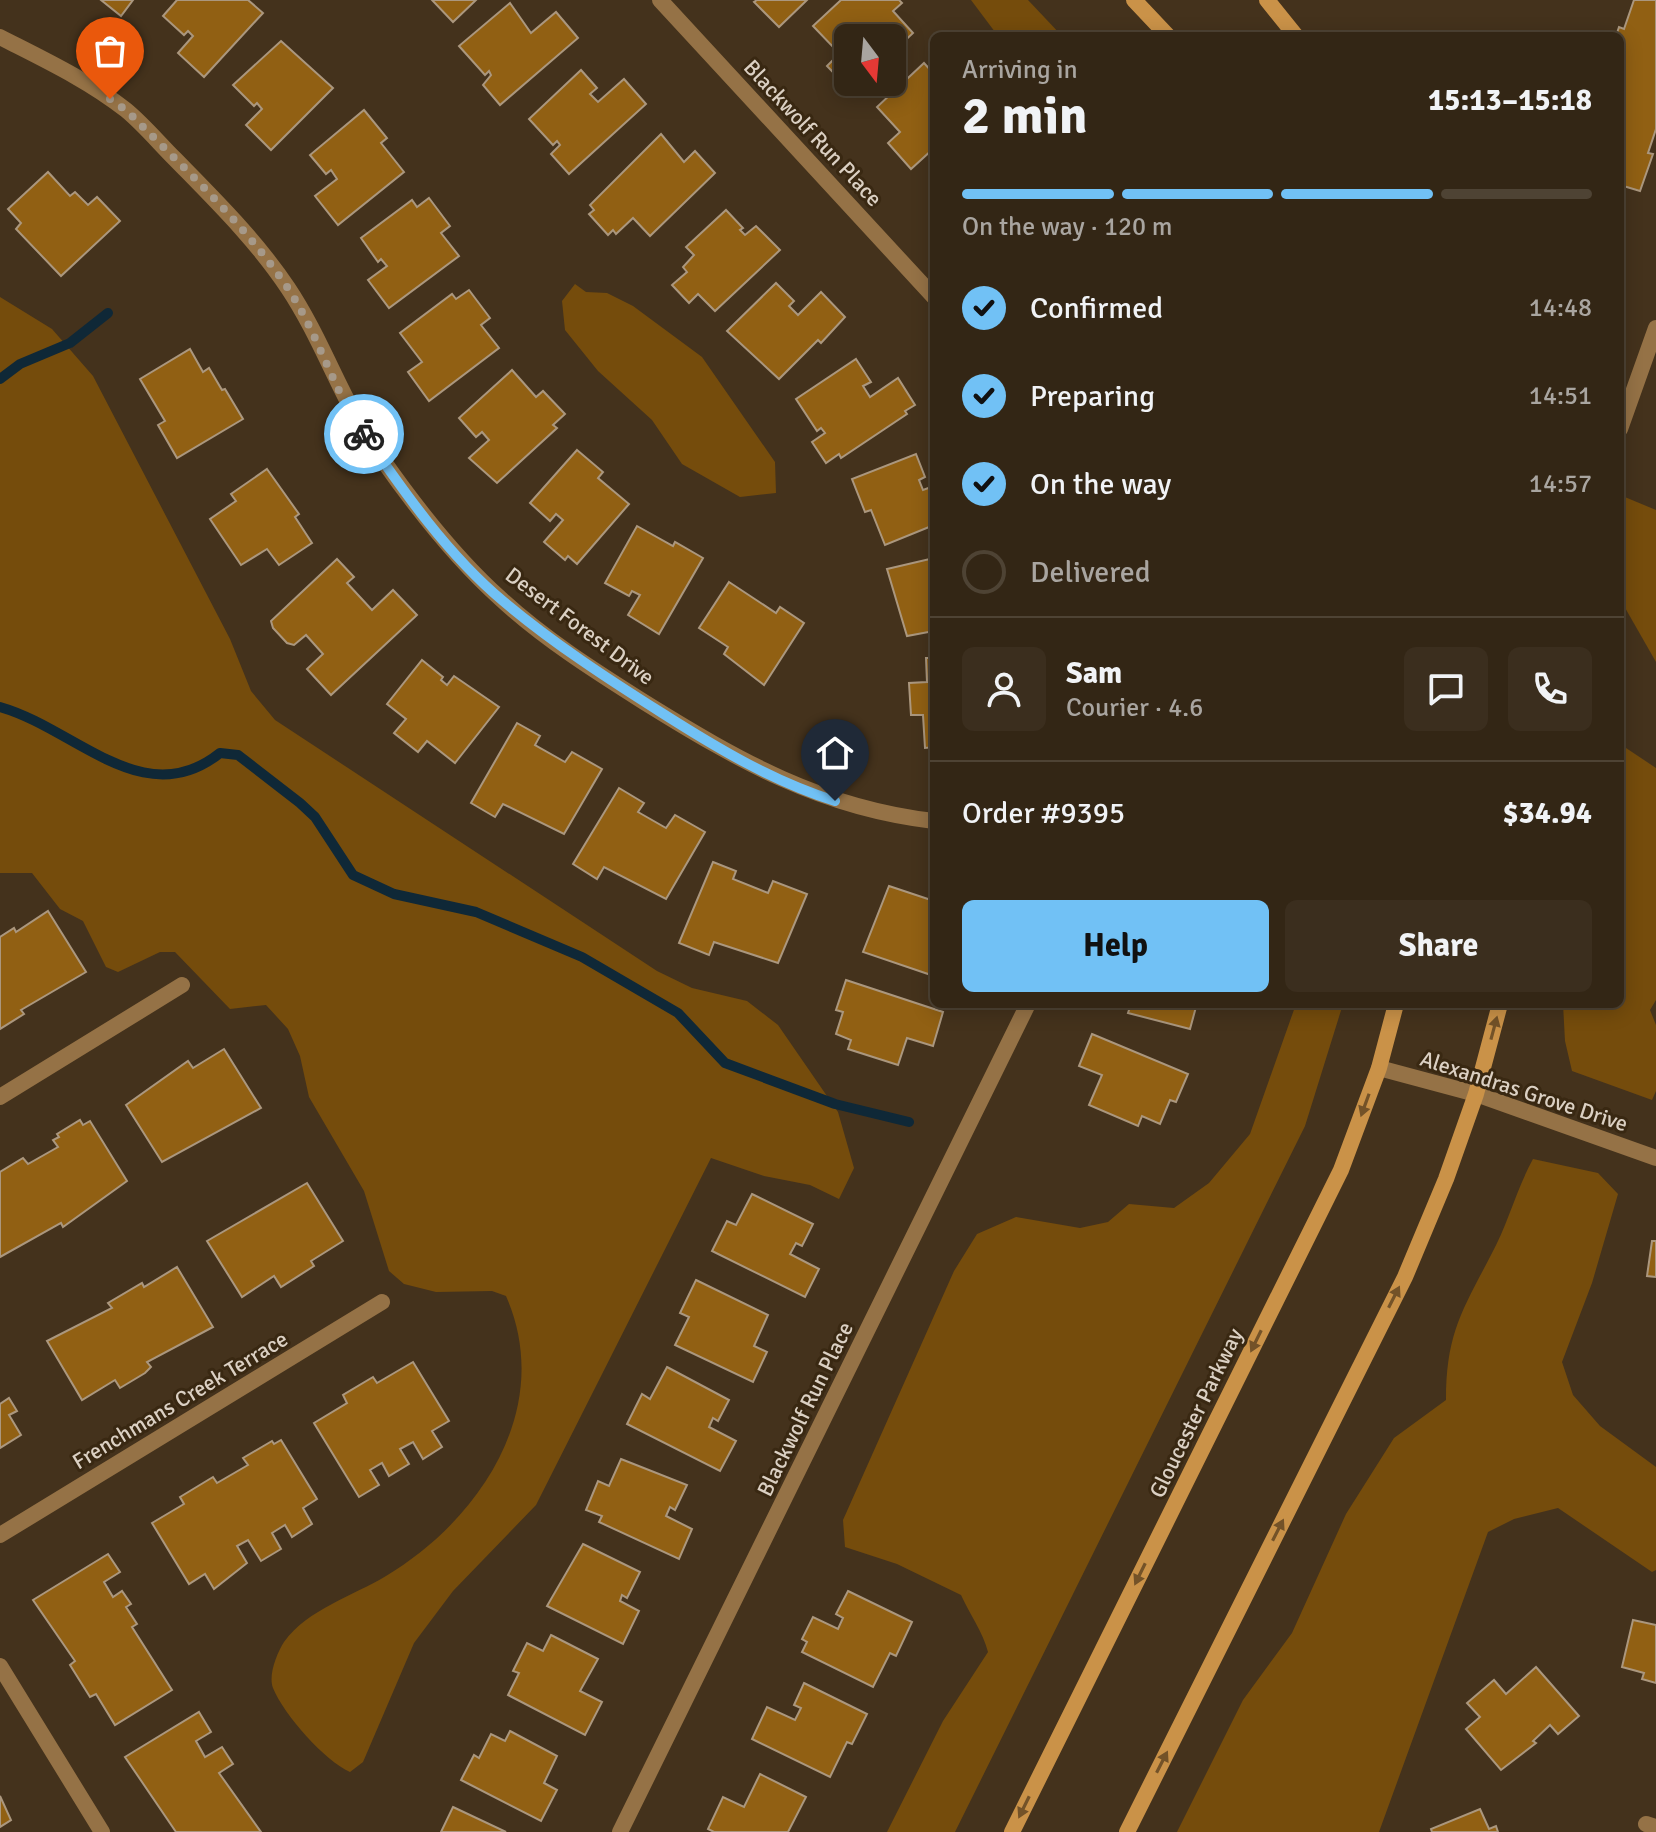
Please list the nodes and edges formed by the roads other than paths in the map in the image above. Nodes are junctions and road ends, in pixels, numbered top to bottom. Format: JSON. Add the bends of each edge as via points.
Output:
{"nodes":[{"id":1,"x":660,"y":0,"type":"edge"},
{"id":2,"x":1134,"y":0,"type":"edge"},
{"id":3,"x":1267,"y":0,"type":"edge"},
{"id":4,"x":1164,"y":32,"type":"edge"},
{"id":5,"x":1293,"y":32,"type":"edge"},
{"id":6,"x":0,"y":37,"type":"edge"},
{"id":7,"x":930,"y":293,"type":"edge"},
{"id":8,"x":1656,"y":328,"type":"edge"},
{"id":9,"x":1624,"y":418,"type":"edge"},
{"id":10,"x":930,"y":820,"type":"edge"},
{"id":11,"x":182,"y":985,"type":"dead end"},
{"id":12,"x":1026,"y":1008,"type":"edge"},
{"id":13,"x":1395,"y":1008,"type":"edge"},
{"id":14,"x":1499,"y":1008,"type":"edge"},
{"id":15,"x":1379,"y":1068,"type":"junction"},
{"id":16,"x":1476,"y":1094,"type":"junction"},
{"id":17,"x":0,"y":1097,"type":"edge"},
{"id":18,"x":1656,"y":1158,"type":"edge"},
{"id":19,"x":382,"y":1302,"type":"dead end"},
{"id":20,"x":0,"y":1535,"type":"edge"},
{"id":21,"x":0,"y":1666,"type":"edge"},
{"id":22,"x":102,"y":1832,"type":"edge"},
{"id":23,"x":620,"y":1832,"type":"edge"},
{"id":24,"x":1012,"y":1832,"type":"edge"},
{"id":25,"x":1127,"y":1832,"type":"edge"}],
"edges":[{"from":1,"to":7,"type":"street","name":"Blackwolf Run Place"},
{"from":2,"to":4,"type":"main road"},
{"from":3,"to":5,"type":"main road"},
{"from":6,"to":10,"type":"street","name":"Desert Forest Drive","via":[[127,111],[254,242],[296,302],[343,399],[375,449],[456,554],[502,601],[599,674],[752,767],[858,808]]},
{"from":8,"to":9,"type":"street"},
{"from":11,"to":17,"type":"street"},
{"from":12,"to":23,"type":"street","name":"Blackwolf Run Place"},
{"from":13,"to":15,"type":"main road","name":"Gloucester Parkway"},
{"from":16,"to":14,"type":"main road","one_way":true},
{"from":15,"to":16,"type":"street","name":"Alexandras Grove Drive"},
{"from":15,"to":24,"type":"main road","name":"Gloucester Parkway","one_way":true,"via":[[1341,1170]]},
{"from":16,"to":18,"type":"street","name":"Alexandras Grove Drive"},
{"from":25,"to":16,"type":"main road","one_way":true,"via":[[1405,1277]]},
{"from":19,"to":20,"type":"street","name":"Frenchmans Creek Terrace"},
{"from":21,"to":22,"type":"street"}]}
